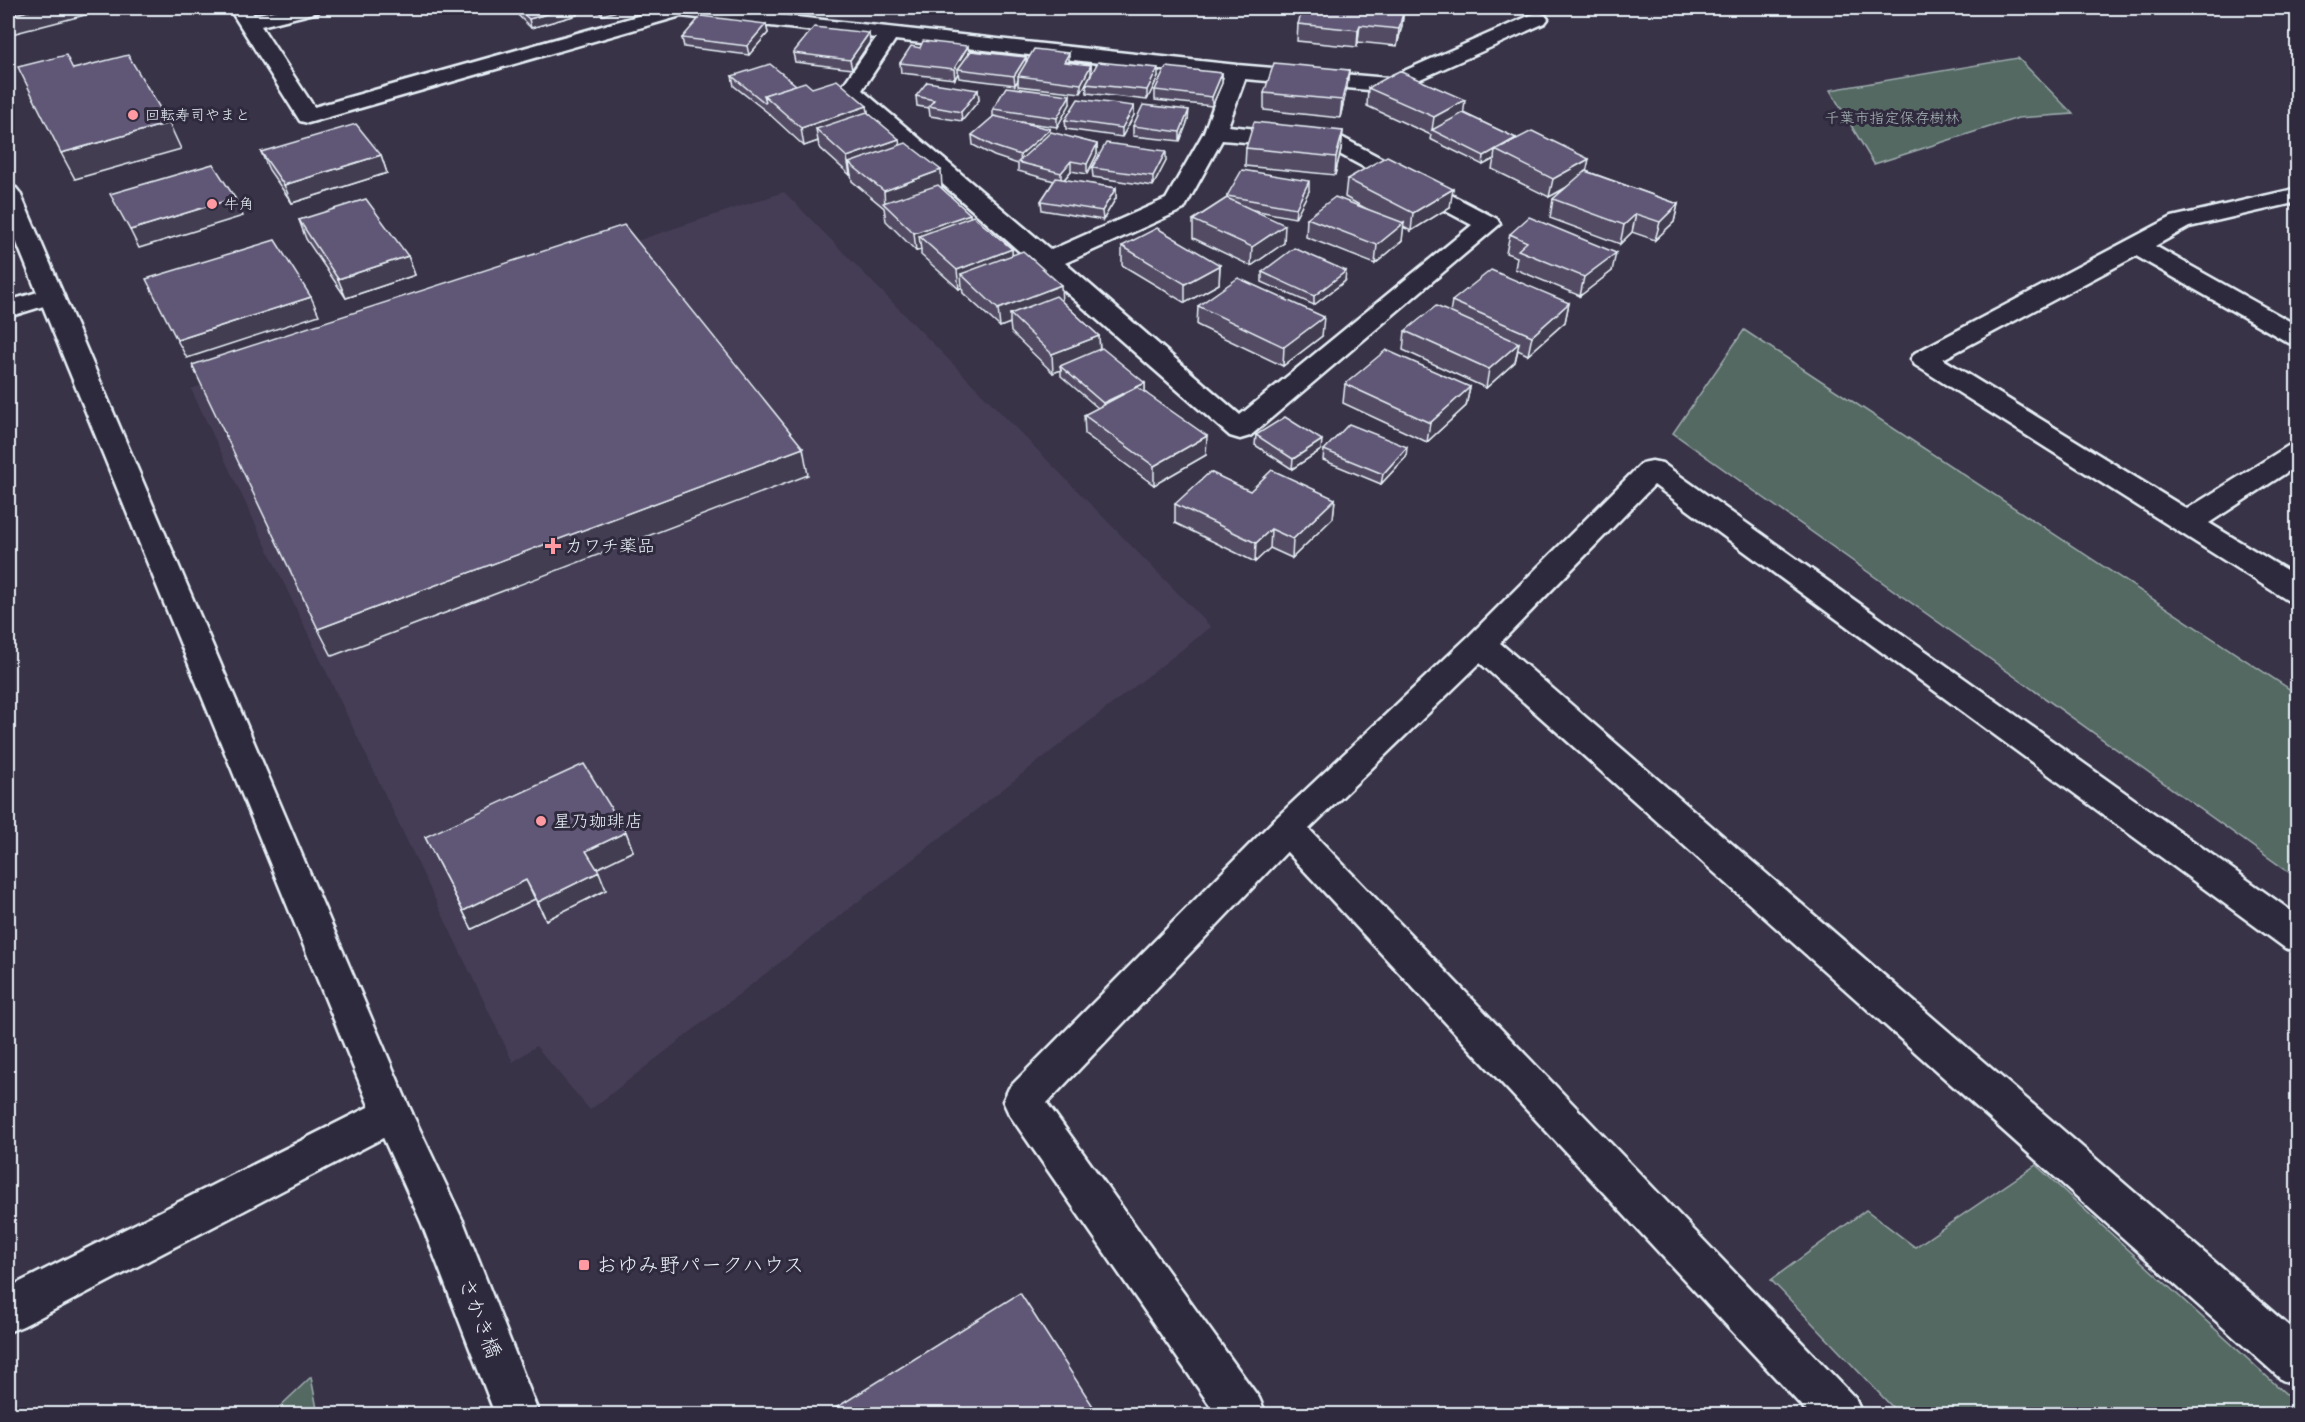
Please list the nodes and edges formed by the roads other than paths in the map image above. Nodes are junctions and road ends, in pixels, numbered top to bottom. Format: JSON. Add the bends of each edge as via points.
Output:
{"nodes":[{"id":1,"x":311,"y":8,"type":"edge"},
{"id":2,"x":1510,"y":8,"type":"edge"},
{"id":3,"x":681,"y":9,"type":"edge"},
{"id":4,"x":244,"y":15,"type":"edge"},
{"id":5,"x":889,"y":34,"type":"junction"},
{"id":6,"x":1237,"y":72,"type":"junction"},
{"id":7,"x":1215,"y":132,"type":"junction"},
{"id":8,"x":8,"y":193,"type":"edge"},
{"id":9,"x":2298,"y":195,"type":"edge"},
{"id":10,"x":2135,"y":245,"type":"junction"},
{"id":11,"x":1048,"y":261,"type":"junction"},
{"id":12,"x":51,"y":296,"type":"junction"},
{"id":13,"x":8,"y":309,"type":"edge"},
{"id":14,"x":2298,"y":337,"type":"edge"},
{"id":15,"x":2298,"y":452,"type":"edge"},
{"id":16,"x":2186,"y":524,"type":"junction"},
{"id":17,"x":2298,"y":592,"type":"edge"},
{"id":18,"x":1480,"y":644,"type":"junction"},
{"id":19,"x":1287,"y":829,"type":"junction"},
{"id":20,"x":2298,"y":937,"type":"edge"},
{"id":21,"x":392,"y":1113,"type":"junction"},
{"id":22,"x":8,"y":1311,"type":"edge"},
{"id":23,"x":2298,"y":1364,"type":"edge"},
{"id":24,"x":517,"y":1414,"type":"edge"},
{"id":25,"x":1243,"y":1414,"type":"edge"},
{"id":26,"x":1839,"y":1414,"type":"edge"}],
"edges":[{"from":1,"to":4,"type":"street"},
{"from":2,"to":6,"type":"street","via":[[1546,15],[1391,85]]},
{"from":3,"to":4,"type":"street","via":[[308,116]]},
{"from":3,"to":5,"type":"street"},
{"from":5,"to":6,"type":"street"},
{"from":5,"to":11,"type":"street","via":[[850,91]]},
{"from":6,"to":7,"type":"street"},
{"from":7,"to":11,"type":"street","via":[[1175,204]]},
{"from":7,"to":11,"type":"street","via":[[1335,143],[1488,224],[1240,430]]},
{"from":8,"to":12,"type":"street","name":"さかき橋"},
{"from":9,"to":10,"type":"street","via":[[2181,222]]},
{"from":10,"to":14,"type":"street"},
{"from":10,"to":16,"type":"street","via":[[1924,359]]},
{"from":12,"to":13,"type":"street"},
{"from":12,"to":21,"type":"street","name":"さかき橋"},
{"from":15,"to":16,"type":"street"},
{"from":16,"to":17,"type":"street"},
{"from":18,"to":19,"type":"street"},
{"from":18,"to":20,"type":"street","via":[[1652,470]]},
{"from":18,"to":23,"type":"street"},
{"from":19,"to":25,"type":"street","via":[[1023,1101]]},
{"from":19,"to":26,"type":"street"},
{"from":21,"to":22,"type":"street"},
{"from":21,"to":24,"type":"street","name":"さかき橋","via":[[442,1221]]}]}
